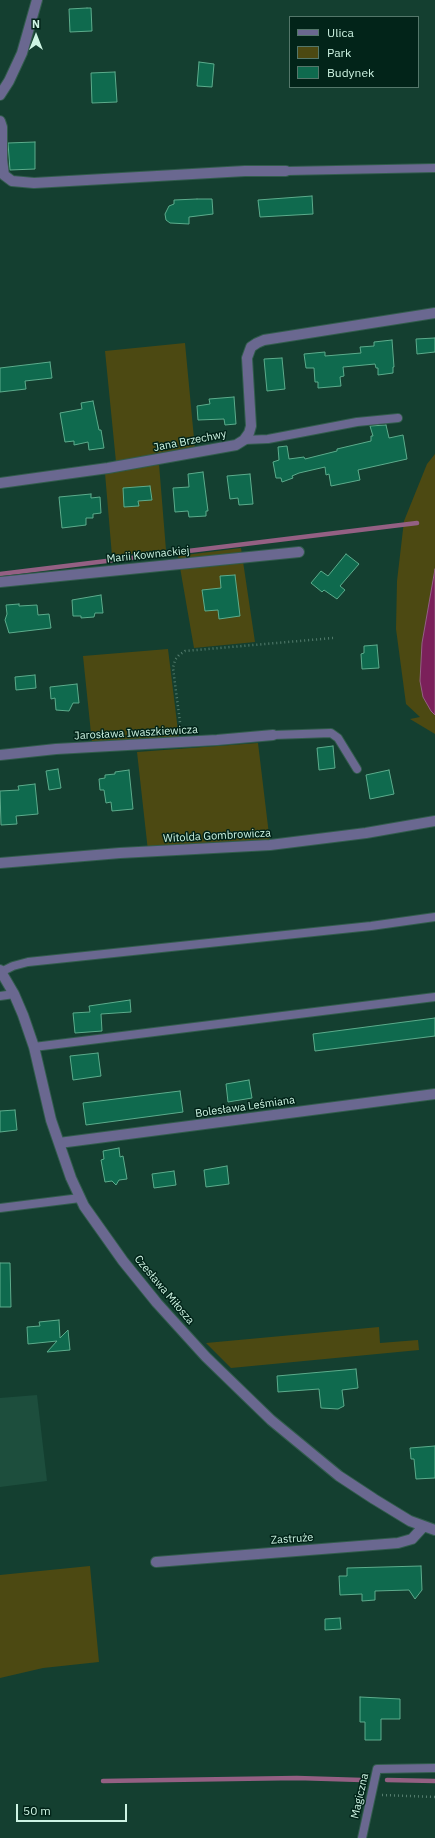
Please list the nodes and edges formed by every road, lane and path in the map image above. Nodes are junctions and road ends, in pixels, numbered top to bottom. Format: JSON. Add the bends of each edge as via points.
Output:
{"nodes":[{"id":1,"x":37,"y":0,"type":"edge"},
{"id":2,"x":0,"y":94,"type":"edge"},
{"id":3,"x":0,"y":121,"type":"edge"},
{"id":4,"x":435,"y":168,"type":"edge"},
{"id":5,"x":286,"y":171,"type":"joint"},
{"id":6,"x":435,"y":313,"type":"edge"},
{"id":7,"x":398,"y":418,"type":"dead end"},
{"id":8,"x":244,"y":440,"type":"junction"},
{"id":9,"x":0,"y":483,"type":"edge"},
{"id":10,"x":299,"y":552,"type":"dead end"},
{"id":11,"x":0,"y":582,"type":"edge"},
{"id":12,"x":333,"y":638,"type":"dead end"},
{"id":13,"x":273,"y":735,"type":"joint"},
{"id":14,"x":183,"y":742,"type":"junction"},
{"id":15,"x":0,"y":755,"type":"edge"},
{"id":16,"x":357,"y":769,"type":"dead end"},
{"id":17,"x":435,"y":821,"type":"edge"},
{"id":18,"x":0,"y":863,"type":"edge"},
{"id":19,"x":435,"y":917,"type":"edge"},
{"id":20,"x":0,"y":971,"type":"edge"},
{"id":21,"x":14,"y":994,"type":"junction"},
{"id":22,"x":0,"y":996,"type":"edge"},
{"id":23,"x":435,"y":997,"type":"edge"},
{"id":24,"x":34,"y":1047,"type":"junction"},
{"id":25,"x":435,"y":1094,"type":"edge"},
{"id":26,"x":58,"y":1143,"type":"junction"},
{"id":27,"x":80,"y":1198,"type":"junction"},
{"id":28,"x":0,"y":1208,"type":"edge"},
{"id":29,"x":423,"y":1527,"type":"junction"},
{"id":30,"x":435,"y":1530,"type":"edge"},
{"id":31,"x":156,"y":1562,"type":"dead end"},
{"id":32,"x":435,"y":1768,"type":"edge"},
{"id":33,"x":372,"y":1795,"type":"junction"},
{"id":34,"x":435,"y":1797,"type":"edge"},
{"id":35,"x":362,"y":1838,"type":"edge"}],
"edges":[{"from":1,"to":2,"type":"street","via":[[22,53]]},
{"from":3,"to":5,"type":"street","via":[[4,175],[12,181],[34,183]]},
{"from":4,"to":5,"type":"lane"},
{"from":6,"to":8,"type":"street","name":"Jana Brzechwy","via":[[264,340],[251,347],[246,358],[251,426]]},
{"from":7,"to":8,"type":"lane","via":[[357,422],[268,439]]},
{"from":8,"to":9,"type":"street","name":"Jana Brzechwy","via":[[236,444],[115,467]]},
{"from":10,"to":11,"type":"street","name":"Marii Kownackiej"},
{"from":12,"to":14,"type":"path","via":[[185,652],[179,655],[173,668]]},
{"from":13,"to":14,"type":"street","name":"Jarosława Iwaszkiewicza"},
{"from":13,"to":16,"type":"lane","via":[[331,733],[338,738]]},
{"from":14,"to":15,"type":"street","name":"Jarosława Iwaszkiewicza","via":[[56,749]]},
{"from":17,"to":18,"type":"street","name":"Witolda Gombrowicza","via":[[270,845]]},
{"from":19,"to":20,"type":"lane","via":[[363,927],[28,962]]},
{"from":20,"to":21,"type":"street","name":"Czesława Miłosza"},
{"from":21,"to":22,"type":"lane"},
{"from":21,"to":24,"type":"street","name":"Czesława Miłosza"},
{"from":23,"to":24,"type":"lane"},
{"from":24,"to":26,"type":"street","name":"Czesława Miłosza"},
{"from":25,"to":26,"type":"street","name":"Bolesława Leśmiana"},
{"from":26,"to":27,"type":"street","name":"Czesława Miłosza"},
{"from":27,"to":28,"type":"lane"},
{"from":27,"to":29,"type":"street","name":"Czesława Miłosza","via":[[100,1230],[157,1303],[206,1357],[270,1420],[339,1476],[374,1500]]},
{"from":29,"to":30,"type":"street","name":"Czesława Miłosza"},
{"from":29,"to":31,"type":"street","name":"Zastruże","via":[[412,1539],[398,1543]]},
{"from":32,"to":33,"type":"lane","name":"Magiczna","via":[[377,1769]]},
{"from":33,"to":34,"type":"path"},
{"from":33,"to":35,"type":"lane","name":"Magiczna"}]}
